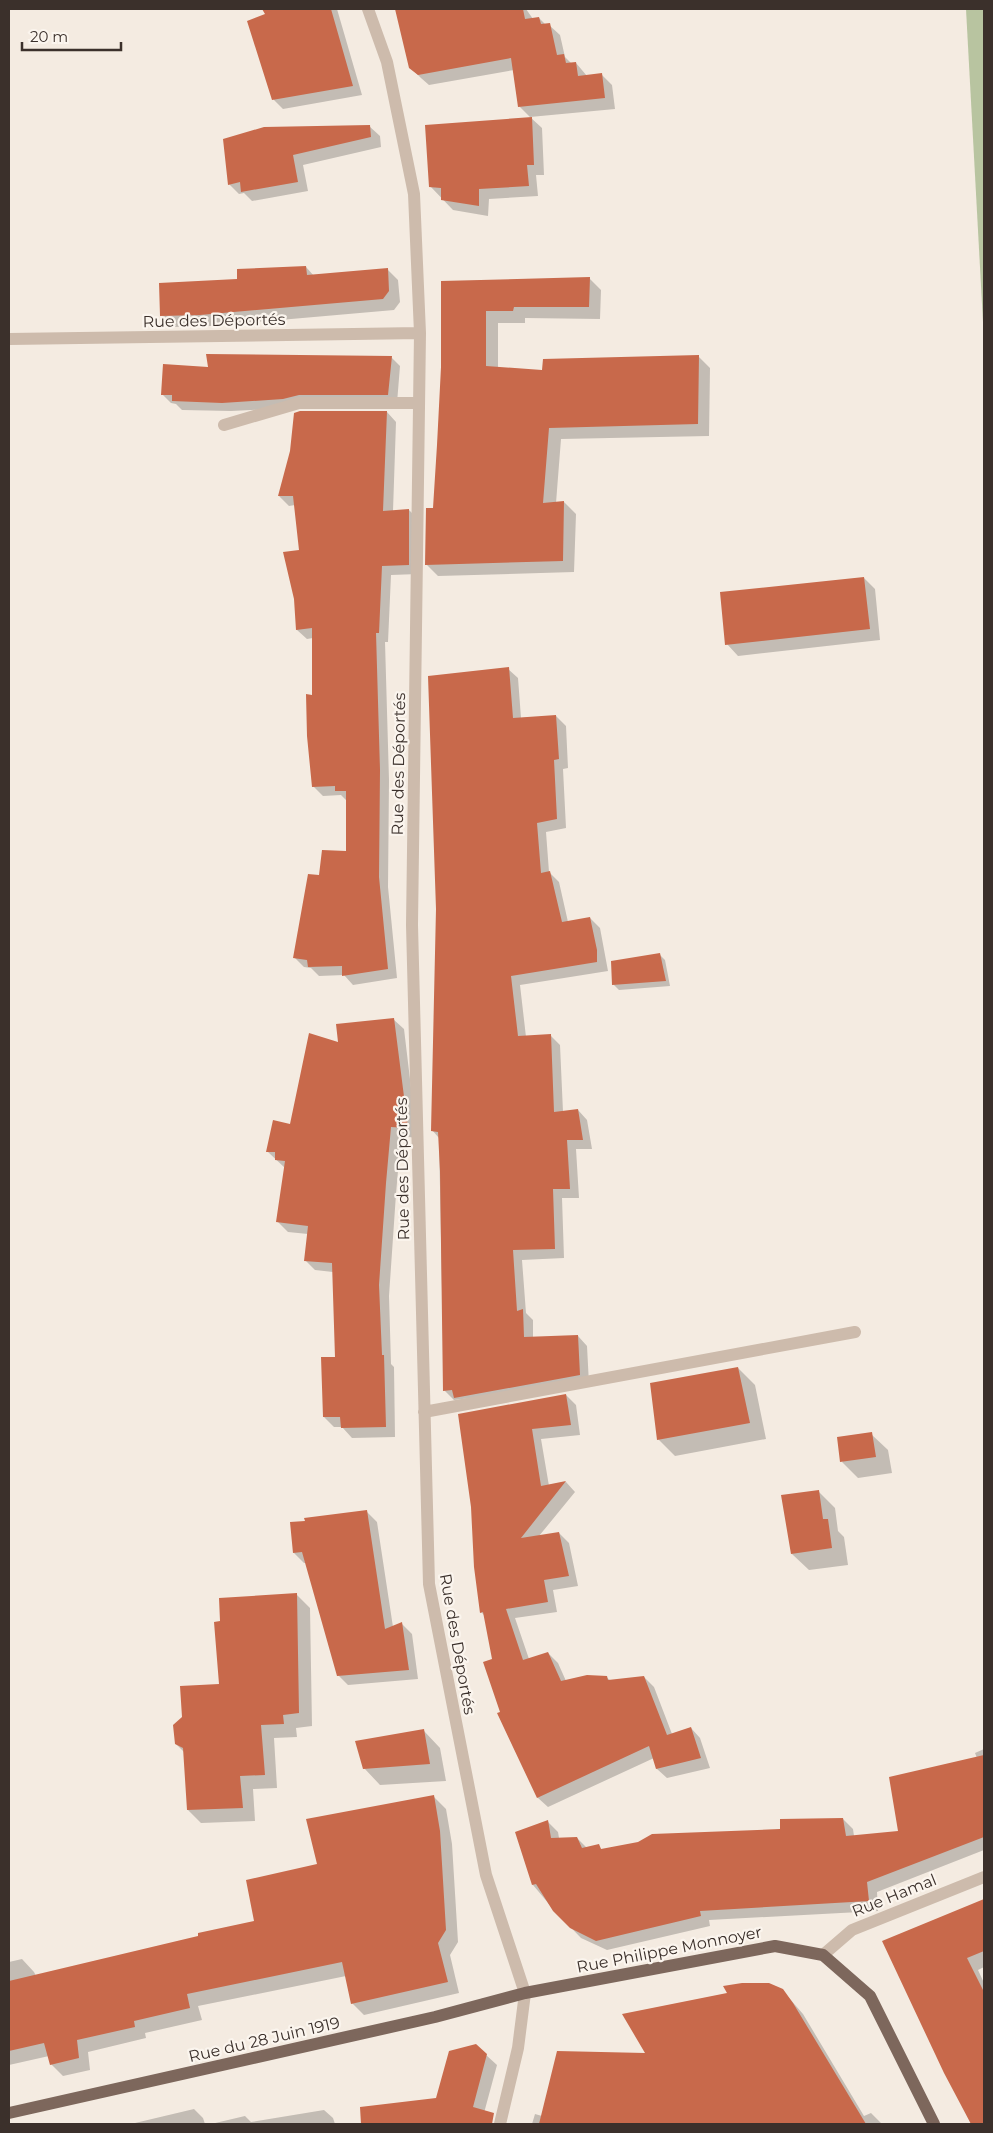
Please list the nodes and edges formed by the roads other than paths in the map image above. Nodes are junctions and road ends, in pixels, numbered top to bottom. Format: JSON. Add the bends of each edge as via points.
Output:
{"nodes":[{"id":1,"x":368,"y":9,"type":"edge"},
{"id":2,"x":420,"y":333,"type":"junction"},
{"id":3,"x":9,"y":340,"type":"edge"},
{"id":4,"x":419,"y":403,"type":"junction"},
{"id":5,"x":224,"y":425,"type":"dead end"},
{"id":6,"x":855,"y":1332,"type":"dead end"},
{"id":7,"x":424,"y":1412,"type":"junction"},
{"id":8,"x":984,"y":1877,"type":"edge"},
{"id":9,"x":823,"y":1955,"type":"junction"},
{"id":10,"x":526,"y":1993,"type":"junction"},
{"id":11,"x":9,"y":2113,"type":"edge"},
{"id":12,"x":500,"y":2124,"type":"edge"},
{"id":13,"x":934,"y":2124,"type":"edge"}],
"edges":[{"from":1,"to":2,"type":"street","name":"Rue des Déportés","via":[[388,62],[414,194]]},
{"from":2,"to":3,"type":"street","name":"Rue des Déportés"},
{"from":2,"to":4,"type":"street","name":"Rue des Déportés"},
{"from":4,"to":5,"type":"street","via":[[298,403]]},
{"from":4,"to":7,"type":"street","name":"Rue des Déportés","via":[[412,925]]},
{"from":6,"to":7,"type":"street"},
{"from":7,"to":10,"type":"street","name":"Rue des Déportés","via":[[429,1584],[486,1875]]},
{"from":8,"to":9,"type":"street","name":"Rue Hamal","via":[[852,1930]]},
{"from":9,"to":10,"type":"main road","name":"Rue Philippe Monnoyer","via":[[775,1946]]},
{"from":9,"to":13,"type":"main road","via":[[870,1996]]},
{"from":10,"to":11,"type":"main road","name":"Rue du 28 Juin 1919","via":[[435,2017]]},
{"from":10,"to":12,"type":"street","via":[[518,2048]]}]}
